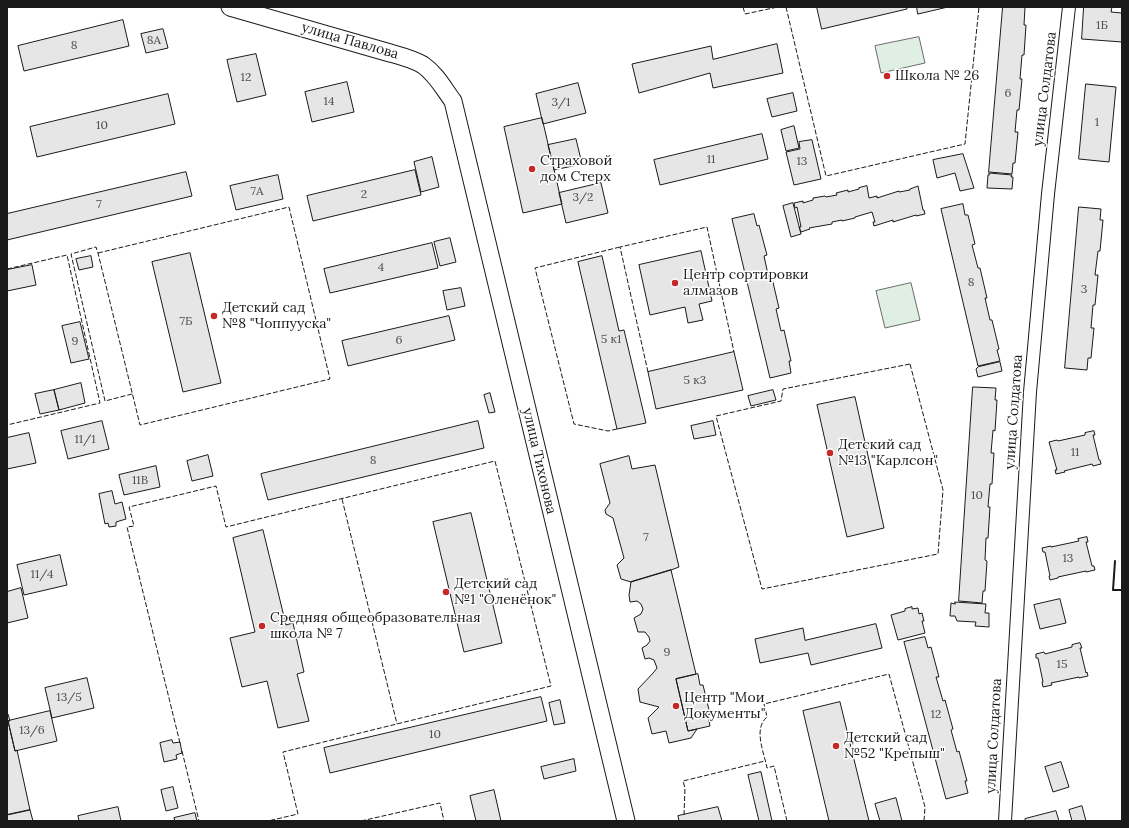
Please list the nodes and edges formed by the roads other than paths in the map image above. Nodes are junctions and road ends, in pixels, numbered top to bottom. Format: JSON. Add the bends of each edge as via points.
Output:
{"nodes":[{"id":1,"x":230,"y":7,"type":"edge"},
{"id":2,"x":1069,"y":7,"type":"edge"},
{"id":3,"x":453,"y":101,"type":"joint"},
{"id":4,"x":626,"y":821,"type":"edge"},
{"id":5,"x":1005,"y":821,"type":"edge"}],
"edges":[{"from":1,"to":3,"type":"main road","name":"улица Павлова","via":[[423,65]]},
{"from":2,"to":5,"type":"street","name":"улица Солдатова","via":[[1048,194],[1030,392]]},
{"from":3,"to":4,"type":"main road","name":"улица Тихонова"}]}
